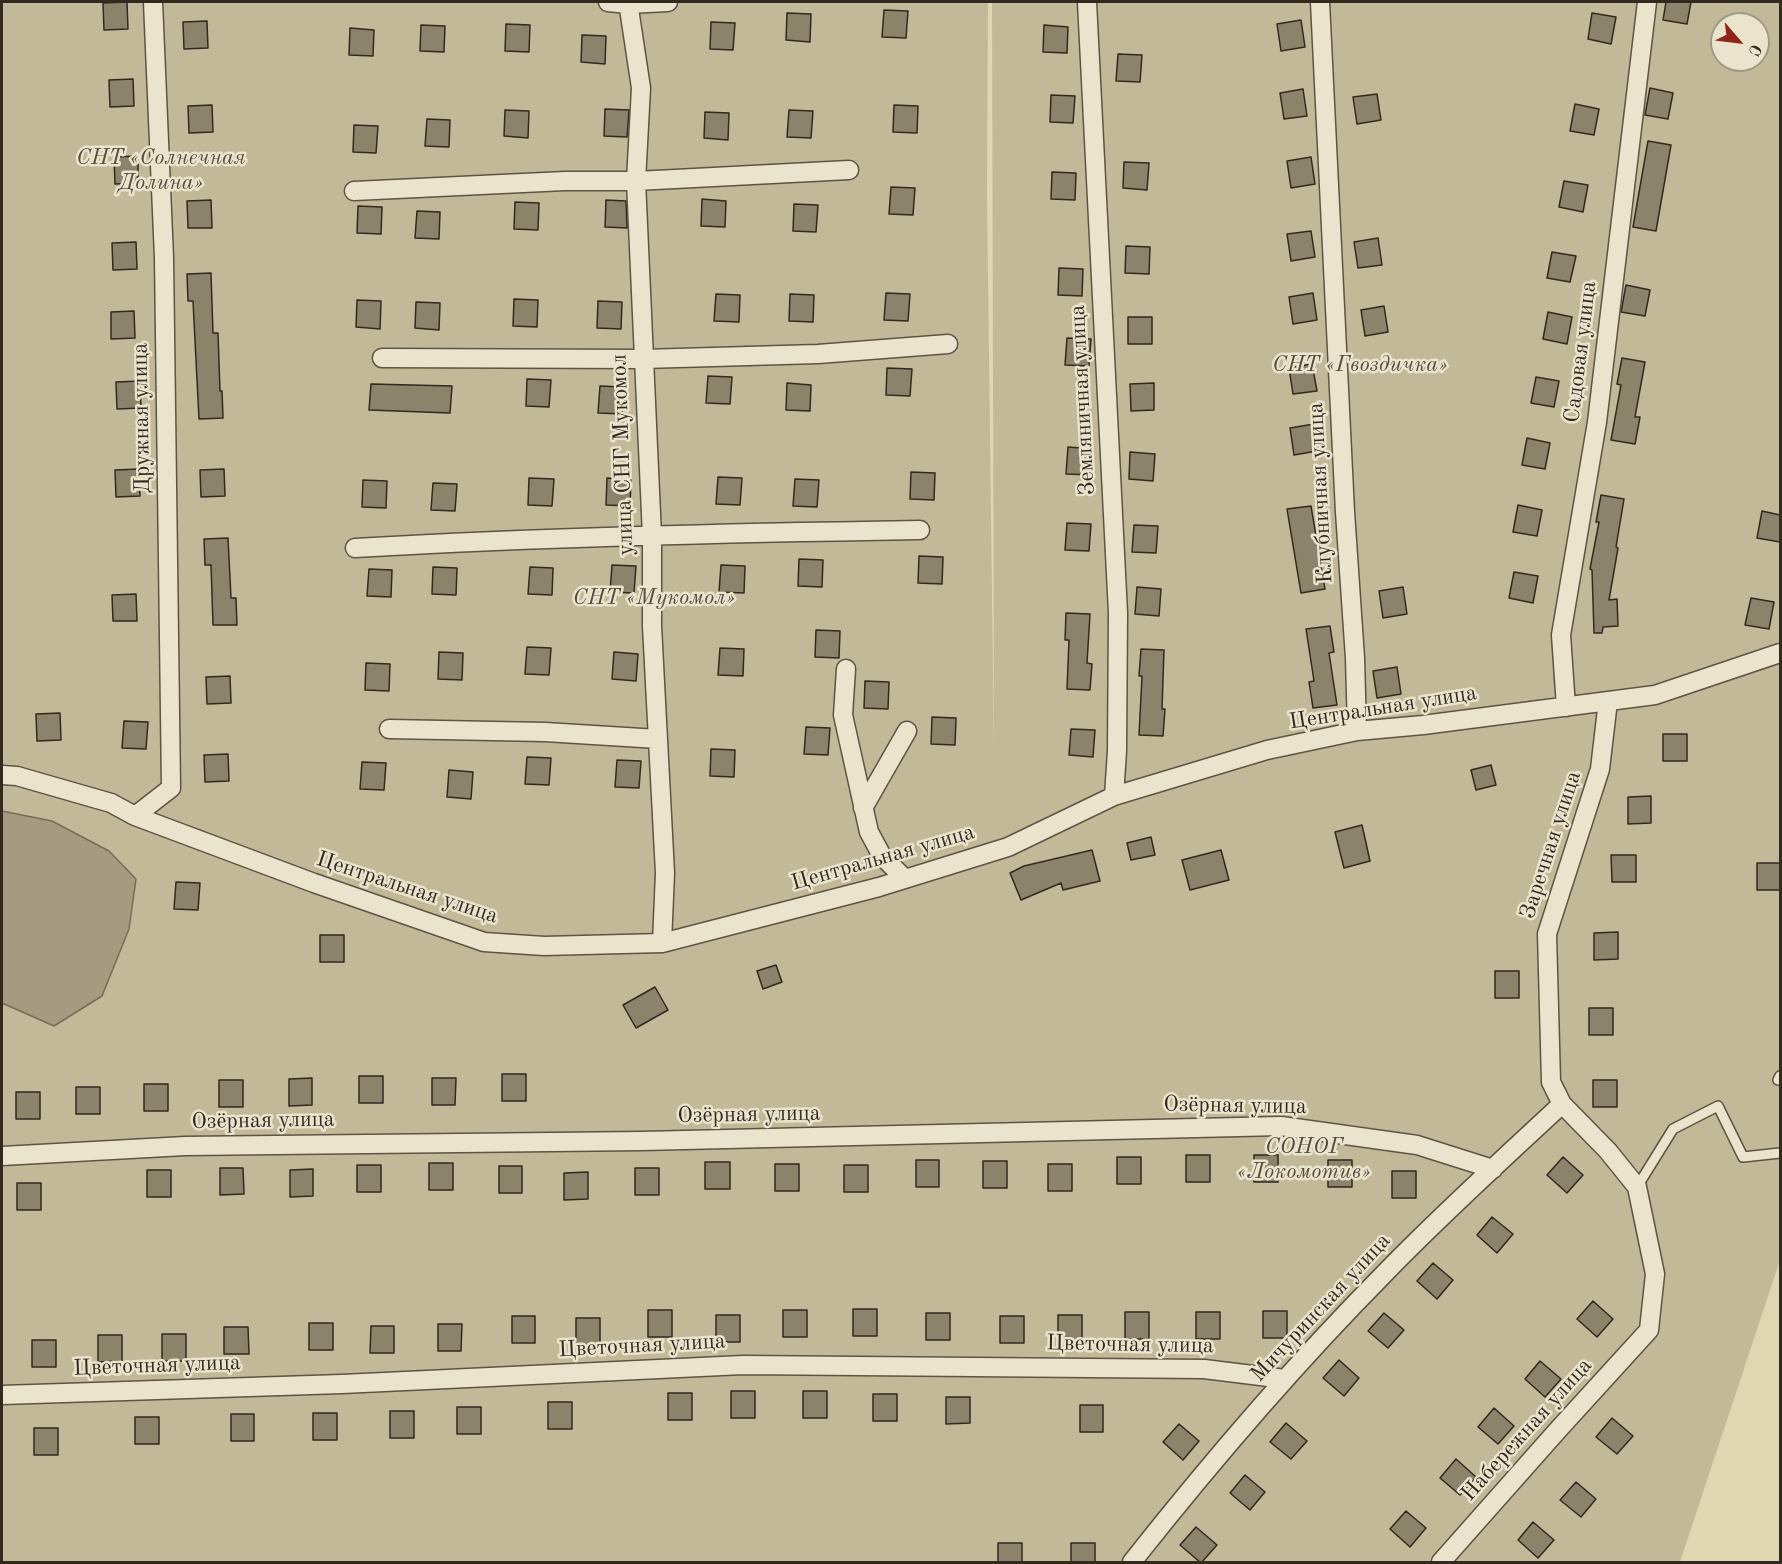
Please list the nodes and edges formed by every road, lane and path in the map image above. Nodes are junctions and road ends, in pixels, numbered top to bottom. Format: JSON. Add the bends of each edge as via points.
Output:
{"nodes":[{"id":1,"x":153,"y":2,"type":"edge"},
{"id":2,"x":608,"y":2,"type":"edge"},
{"id":3,"x":669,"y":2,"type":"edge"},
{"id":4,"x":1087,"y":2,"type":"edge"},
{"id":5,"x":1320,"y":2,"type":"edge"},
{"id":6,"x":1647,"y":2,"type":"edge"},
{"id":7,"x":628,"y":3,"type":"edge"},
{"id":8,"x":849,"y":170,"type":"dead end"},
{"id":9,"x":636,"y":181,"type":"junction"},
{"id":10,"x":354,"y":191,"type":"dead end"},
{"id":11,"x":948,"y":344,"type":"dead end"},
{"id":12,"x":382,"y":358,"type":"dead end"},
{"id":13,"x":643,"y":359,"type":"junction"},
{"id":14,"x":920,"y":530,"type":"dead end"},
{"id":15,"x":652,"y":536,"type":"junction"},
{"id":16,"x":355,"y":548,"type":"dead end"},
{"id":17,"x":1780,"y":651,"type":"edge"},
{"id":18,"x":846,"y":669,"type":"dead end"},
{"id":19,"x":1608,"y":701,"type":"junction"},
{"id":20,"x":1566,"y":707,"type":"junction"},
{"id":21,"x":389,"y":729,"type":"dead end"},
{"id":22,"x":908,"y":731,"type":"dead end"},
{"id":23,"x":1357,"y":731,"type":"junction"},
{"id":24,"x":658,"y":739,"type":"junction"},
{"id":25,"x":2,"y":775,"type":"edge"},
{"id":26,"x":1114,"y":796,"type":"junction"},
{"id":27,"x":863,"y":808,"type":"junction"},
{"id":28,"x":135,"y":816,"type":"junction"},
{"id":29,"x":905,"y":879,"type":"junction"},
{"id":30,"x":662,"y":943,"type":"junction"},
{"id":31,"x":1562,"y":1104,"type":"junction"},
{"id":32,"x":1780,"y":1153,"type":"edge"},
{"id":33,"x":2,"y":1156,"type":"edge"},
{"id":34,"x":1493,"y":1168,"type":"junction"},
{"id":35,"x":1637,"y":1187,"type":"junction"},
{"id":36,"x":1649,"y":1330,"type":"joint"},
{"id":37,"x":1285,"y":1379,"type":"junction"},
{"id":38,"x":2,"y":1395,"type":"edge"},
{"id":39,"x":1132,"y":1563,"type":"edge"},
{"id":40,"x":1441,"y":1563,"type":"edge"}],
"edges":[{"from":1,"to":28,"type":"street","name":"Дружная улица","via":[[164,258],[171,788]]},
{"from":2,"to":7,"type":"street"},
{"from":3,"to":7,"type":"street"},
{"from":4,"to":26,"type":"street","name":"Земляничная улица","via":[[1118,613]]},
{"from":5,"to":23,"type":"street","name":"Клубничная улица"},
{"from":6,"to":20,"type":"street","name":"Садовая улица","via":[[1597,422],[1561,635]]},
{"from":7,"to":9,"type":"street","name":"улица СНГ Мукомол","via":[[641,88]]},
{"from":8,"to":9,"type":"street"},
{"from":9,"to":10,"type":"street"},
{"from":9,"to":13,"type":"street","name":"улица СНГ Мукомол"},
{"from":11,"to":13,"type":"street","via":[[818,354]]},
{"from":12,"to":13,"type":"street"},
{"from":13,"to":15,"type":"street","name":"улица СНГ Мукомол"},
{"from":14,"to":15,"type":"street"},
{"from":15,"to":16,"type":"street"},
{"from":15,"to":24,"type":"street","name":"улица СНГ Мукомол"},
{"from":17,"to":19,"type":"street","name":"Центральная улица","via":[[1655,694]]},
{"from":18,"to":27,"type":"street","via":[[843,715]]},
{"from":19,"to":20,"type":"street","name":"Центральная улица"},
{"from":19,"to":31,"type":"street","name":"Заречная улица","via":[[1600,769],[1547,934],[1551,1082]]},
{"from":20,"to":23,"type":"street","name":"Центральная улица"},
{"from":21,"to":24,"type":"street"},
{"from":22,"to":27,"type":"street"},
{"from":23,"to":26,"type":"street","name":"Центральная улица","via":[[1267,750]]},
{"from":24,"to":30,"type":"street","name":"улица СНГ Мукомол","via":[[665,873]]},
{"from":25,"to":28,"type":"street","name":"Центральная улица","via":[[111,803]]},
{"from":26,"to":29,"type":"street","name":"Центральная улица","via":[[1008,847]]},
{"from":27,"to":29,"type":"street","via":[[869,832],[882,856]]},
{"from":28,"to":30,"type":"street","name":"Центральная улица","via":[[484,942],[544,946]]},
{"from":29,"to":30,"type":"street","name":"Центральная улица"},
{"from":31,"to":34,"type":"street","name":"Мичуринская улица"},
{"from":31,"to":35,"type":"street","name":"Заречная улица","via":[[1608,1150]]},
{"from":32,"to":35,"type":"lane","via":[[1743,1157],[1718,1106],[1673,1129]]},
{"from":33,"to":34,"type":"street","name":"Озёрная улица","via":[[185,1146],[642,1141],[1281,1126],[1417,1145]]},
{"from":34,"to":37,"type":"street","name":"Мичуринская улица","via":[[1384,1273]]},
{"from":35,"to":36,"type":"street","name":"Заречная улица","via":[[1655,1274]]},
{"from":36,"to":40,"type":"street","name":"Набережная улица"},
{"from":37,"to":38,"type":"street","name":"Цветочная улица","via":[[1204,1369],[743,1365],[354,1384]]},
{"from":37,"to":39,"type":"street","name":"Мичуринская улица"}]}
